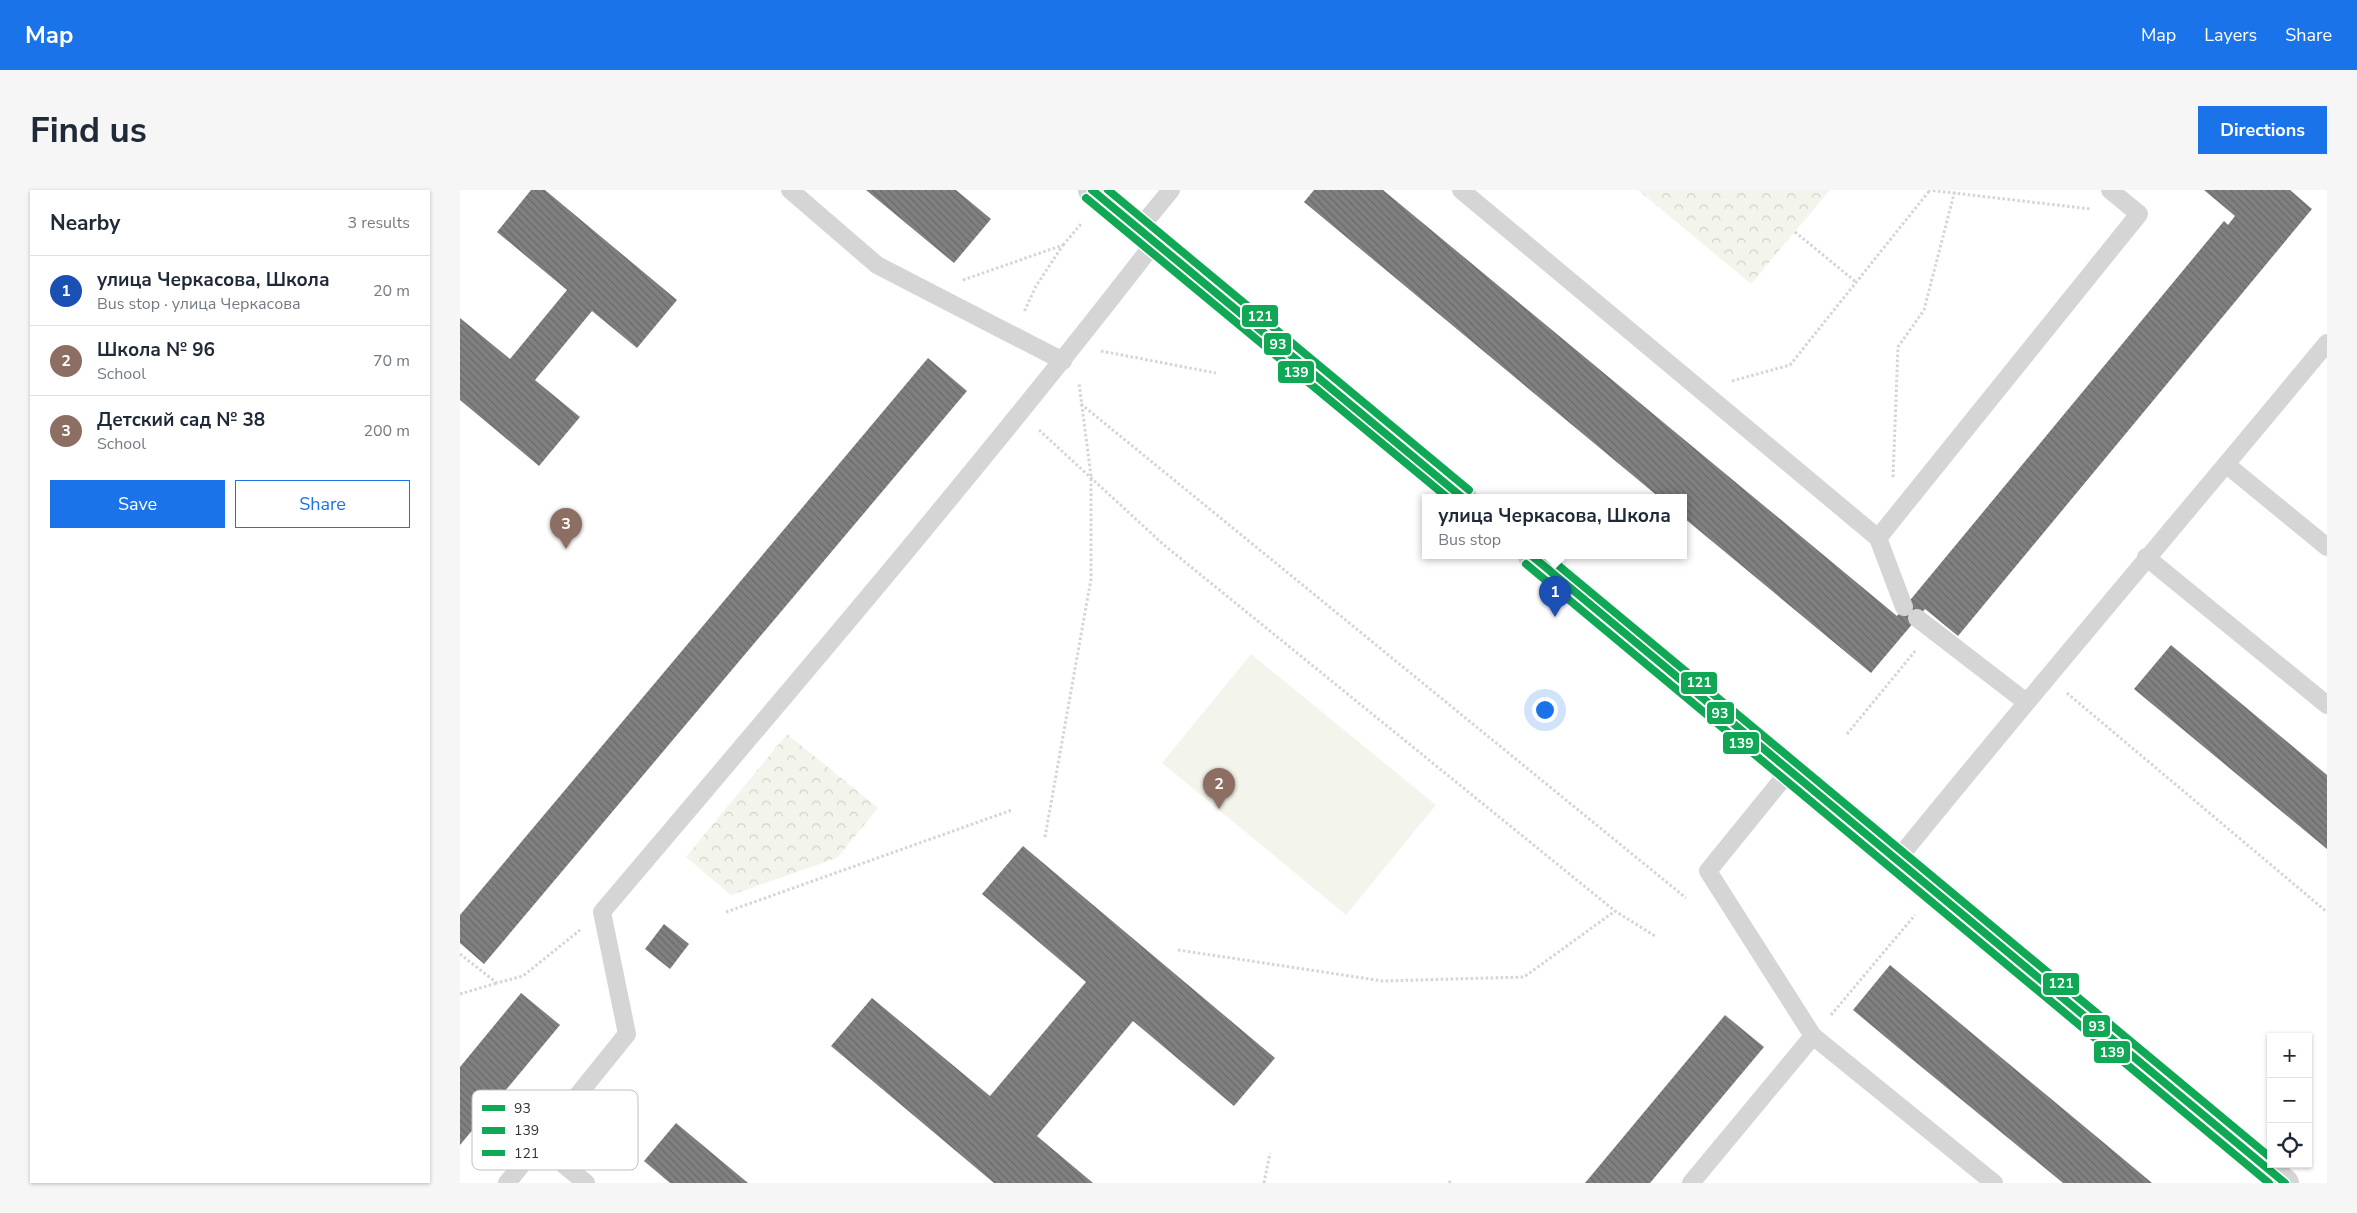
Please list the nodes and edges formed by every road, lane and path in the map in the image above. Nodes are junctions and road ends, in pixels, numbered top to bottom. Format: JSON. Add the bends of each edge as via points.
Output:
{"nodes":[{"id":1,"x":790,"y":190,"type":"edge"},
{"id":2,"x":1092,"y":190,"type":"edge"},
{"id":3,"x":1171,"y":190,"type":"edge"},
{"id":4,"x":1461,"y":190,"type":"edge"},
{"id":5,"x":1929,"y":190,"type":"edge"},
{"id":6,"x":2110,"y":190,"type":"edge"},
{"id":7,"x":1955,"y":192,"type":"edge"},
{"id":8,"x":2139,"y":214,"type":"junction"},
{"id":9,"x":1081,"y":224,"type":"dead end"},
{"id":10,"x":1795,"y":232,"type":"dead end"},
{"id":11,"x":1147,"y":236,"type":"junction"},
{"id":12,"x":1063,"y":246,"type":"junction"},
{"id":13,"x":1856,"y":282,"type":"junction"},
{"id":14,"x":929,"y":292,"type":"junction"},
{"id":15,"x":1014,"y":336,"type":"junction"},
{"id":16,"x":2327,"y":343,"type":"edge"},
{"id":17,"x":1074,"y":346,"type":"junction"},
{"id":18,"x":1063,"y":361,"type":"junction"},
{"id":19,"x":1216,"y":373,"type":"dead end"},
{"id":20,"x":1700,"y":390,"type":"junction"},
{"id":21,"x":1082,"y":404,"type":"junction"},
{"id":22,"x":1020,"y":413,"type":"junction"},
{"id":23,"x":2227,"y":465,"type":"junction"},
{"id":24,"x":1091,"y":476,"type":"junction"},
{"id":25,"x":1458,"y":494,"type":"edge"},
{"id":26,"x":1891,"y":521,"type":"junction"},
{"id":27,"x":1878,"y":538,"type":"junction"},
{"id":28,"x":2327,"y":547,"type":"edge"},
{"id":29,"x":2146,"y":557,"type":"junction"},
{"id":30,"x":1536,"y":559,"type":"edge"},
{"id":31,"x":1933,"y":630,"type":"junction"},
{"id":32,"x":2047,"y":677,"type":"junction"},
{"id":33,"x":2026,"y":702,"type":"junction"},
{"id":34,"x":2327,"y":706,"type":"edge"},
{"id":35,"x":1847,"y":734,"type":"dead end"},
{"id":36,"x":1790,"y":770,"type":"junction"},
{"id":37,"x":1012,"y":810,"type":"dead end"},
{"id":38,"x":1045,"y":837,"type":"dead end"},
{"id":39,"x":1897,"y":860,"type":"junction"},
{"id":40,"x":1934,"y":891,"type":"junction"},
{"id":41,"x":1686,"y":898,"type":"dead end"},
{"id":42,"x":1615,"y":911,"type":"junction"},
{"id":43,"x":602,"y":912,"type":"junction"},
{"id":44,"x":726,"y":912,"type":"dead end"},
{"id":45,"x":2327,"y":912,"type":"edge"},
{"id":46,"x":1655,"y":936,"type":"dead end"},
{"id":47,"x":1178,"y":950,"type":"dead end"},
{"id":48,"x":460,"y":954,"type":"edge"},
{"id":49,"x":497,"y":983,"type":"junction"},
{"id":50,"x":460,"y":994,"type":"edge"},
{"id":51,"x":1814,"y":1036,"type":"junction"},
{"id":52,"x":582,"y":1090,"type":"edge"},
{"id":53,"x":1270,"y":1153,"type":"dead end"},
{"id":54,"x":518,"y":1170,"type":"edge"},
{"id":55,"x":570,"y":1170,"type":"edge"},
{"id":56,"x":1452,"y":1179,"type":"dead end"},
{"id":57,"x":507,"y":1183,"type":"edge"},
{"id":58,"x":586,"y":1183,"type":"edge"},
{"id":59,"x":1264,"y":1183,"type":"edge"},
{"id":60,"x":1449,"y":1183,"type":"edge"},
{"id":61,"x":1691,"y":1183,"type":"edge"},
{"id":62,"x":1994,"y":1183,"type":"edge"},
{"id":63,"x":2285,"y":1183,"type":"edge"}],
"edges":[{"from":1,"to":14,"type":"lane","via":[[878,265]]},
{"from":2,"to":11,"type":"street"},
{"from":3,"to":11,"type":"lane"},
{"from":4,"to":20,"type":"lane"},
{"from":5,"to":7,"type":"path"},
{"from":5,"to":13,"type":"path"},
{"from":6,"to":8,"type":"lane"},
{"from":7,"to":8,"type":"path"},
{"from":7,"to":26,"type":"path","via":[[1924,310],[1898,347]]},
{"from":8,"to":26,"type":"lane"},
{"from":9,"to":12,"type":"path"},
{"from":10,"to":13,"type":"path"},
{"from":11,"to":17,"type":"lane"},
{"from":11,"to":25,"type":"street"},
{"from":12,"to":14,"type":"path"},
{"from":12,"to":15,"type":"path","via":[[1036,286]]},
{"from":13,"to":20,"type":"path","via":[[1790,365]]},
{"from":14,"to":15,"type":"lane"},
{"from":15,"to":18,"type":"lane"},
{"from":16,"to":23,"type":"lane"},
{"from":17,"to":18,"type":"lane"},
{"from":17,"to":19,"type":"path"},
{"from":17,"to":21,"type":"path"},
{"from":18,"to":22,"type":"lane"},
{"from":20,"to":27,"type":"lane"},
{"from":21,"to":24,"type":"path"},
{"from":21,"to":41,"type":"path"},
{"from":22,"to":24,"type":"path"},
{"from":22,"to":43,"type":"lane"},
{"from":23,"to":28,"type":"lane"},
{"from":23,"to":29,"type":"lane"},
{"from":24,"to":38,"type":"path","via":[[1091,579]]},
{"from":24,"to":42,"type":"path","via":[[1164,545]]},
{"from":26,"to":27,"type":"lane"},
{"from":27,"to":31,"type":"lane","via":[[1910,613]]},
{"from":29,"to":32,"type":"lane"},
{"from":29,"to":34,"type":"lane"},
{"from":30,"to":36,"type":"street"},
{"from":31,"to":33,"type":"lane"},
{"from":31,"to":35,"type":"path"},
{"from":32,"to":33,"type":"lane"},
{"from":32,"to":45,"type":"path"},
{"from":33,"to":39,"type":"lane"},
{"from":36,"to":39,"type":"street"},
{"from":36,"to":51,"type":"lane","via":[[1708,871]]},
{"from":37,"to":44,"type":"path"},
{"from":39,"to":40,"type":"street"},
{"from":40,"to":51,"type":"path"},
{"from":40,"to":63,"type":"street"},
{"from":42,"to":46,"type":"path"},
{"from":42,"to":47,"type":"path","via":[[1524,977],[1383,981]]},
{"from":43,"to":49,"type":"path","via":[[523,976]]},
{"from":43,"to":52,"type":"lane","via":[[627,1034]]},
{"from":48,"to":49,"type":"path"},
{"from":49,"to":50,"type":"path"},
{"from":51,"to":61,"type":"lane"},
{"from":51,"to":62,"type":"lane"},
{"from":53,"to":59,"type":"path"},
{"from":54,"to":57,"type":"lane"},
{"from":55,"to":58,"type":"lane"},
{"from":56,"to":60,"type":"path"}]}
